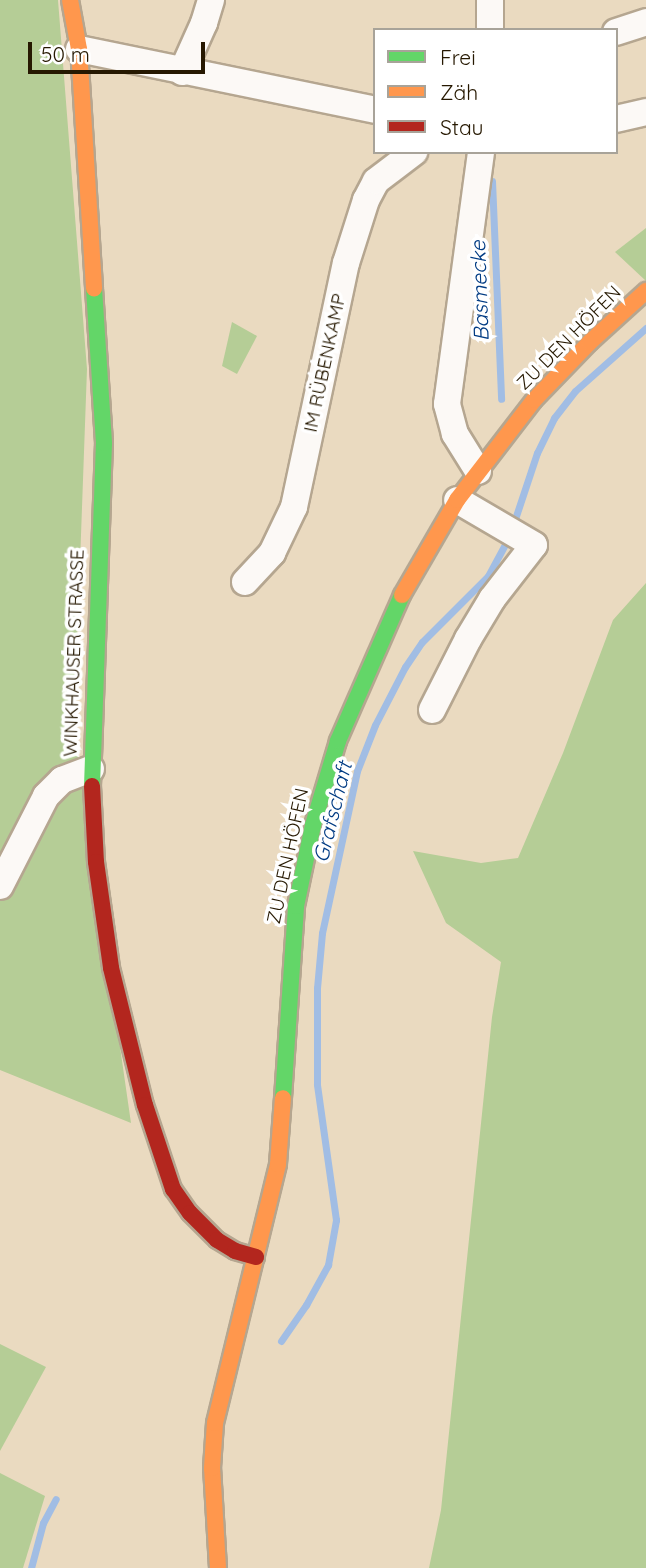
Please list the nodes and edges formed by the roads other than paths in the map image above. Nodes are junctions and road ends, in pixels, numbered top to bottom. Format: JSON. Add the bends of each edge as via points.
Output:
{"nodes":[{"id":1,"x":70,"y":0,"type":"edge"},
{"id":2,"x":211,"y":0,"type":"edge"},
{"id":3,"x":490,"y":0,"type":"edge"},
{"id":4,"x":646,"y":22,"type":"edge"},
{"id":5,"x":490,"y":28,"type":"edge"},
{"id":6,"x":618,"y":31,"type":"edge"},
{"id":7,"x":79,"y":48,"type":"junction"},
{"id":8,"x":182,"y":72,"type":"junction"},
{"id":9,"x":373,"y":110,"type":"edge"},
{"id":10,"x":646,"y":112,"type":"edge"},
{"id":11,"x":618,"y":119,"type":"edge"},
{"id":12,"x":411,"y":154,"type":"edge"},
{"id":13,"x":481,"y":154,"type":"edge"},
{"id":14,"x":646,"y":291,"type":"edge"},
{"id":15,"x":478,"y":471,"type":"junction"},
{"id":16,"x":457,"y":500,"type":"junction"},
{"id":17,"x":245,"y":582,"type":"dead end"},
{"id":18,"x":432,"y":710,"type":"dead end"},
{"id":19,"x":91,"y":769,"type":"junction"},
{"id":20,"x":0,"y":886,"type":"edge"},
{"id":21,"x":256,"y":1257,"type":"junction"},
{"id":22,"x":218,"y":1568,"type":"edge"}],
"edges":[{"from":1,"to":7,"type":"street","name":"WINKHAUSER STRASSE"},
{"from":2,"to":8,"type":"street"},
{"from":3,"to":5,"type":"street"},
{"from":4,"to":6,"type":"street"},
{"from":7,"to":8,"type":"street"},
{"from":7,"to":19,"type":"street","name":"WINKHAUSER STRASSE","via":[[104,443]]},
{"from":8,"to":9,"type":"street"},
{"from":10,"to":11,"type":"street"},
{"from":12,"to":17,"type":"street","name":"IM RÜBENKAMP","via":[[376,181],[366,200],[346,263],[294,507],[272,553]]},
{"from":13,"to":15,"type":"street","via":[[447,404],[454,434]]},
{"from":14,"to":15,"type":"street","name":"ZU DEN HÖFEN","via":[[534,400]]},
{"from":15,"to":16,"type":"street","name":"ZU DEN HÖFEN"},
{"from":16,"to":18,"type":"street","via":[[534,545],[492,599]]},
{"from":16,"to":21,"type":"street","name":"ZU DEN HÖFEN","via":[[376,646],[338,741],[313,825],[292,945],[278,1164]]},
{"from":19,"to":20,"type":"street","via":[[62,780],[46,796]]},
{"from":19,"to":21,"type":"street","name":"WINKHAUSER STRASSE","via":[[96,862],[111,968],[165,1169],[181,1201],[203,1227],[235,1251]]},
{"from":21,"to":22,"type":"street","name":"ZU DEN HÖFEN","via":[[215,1423],[212,1468]]}]}
